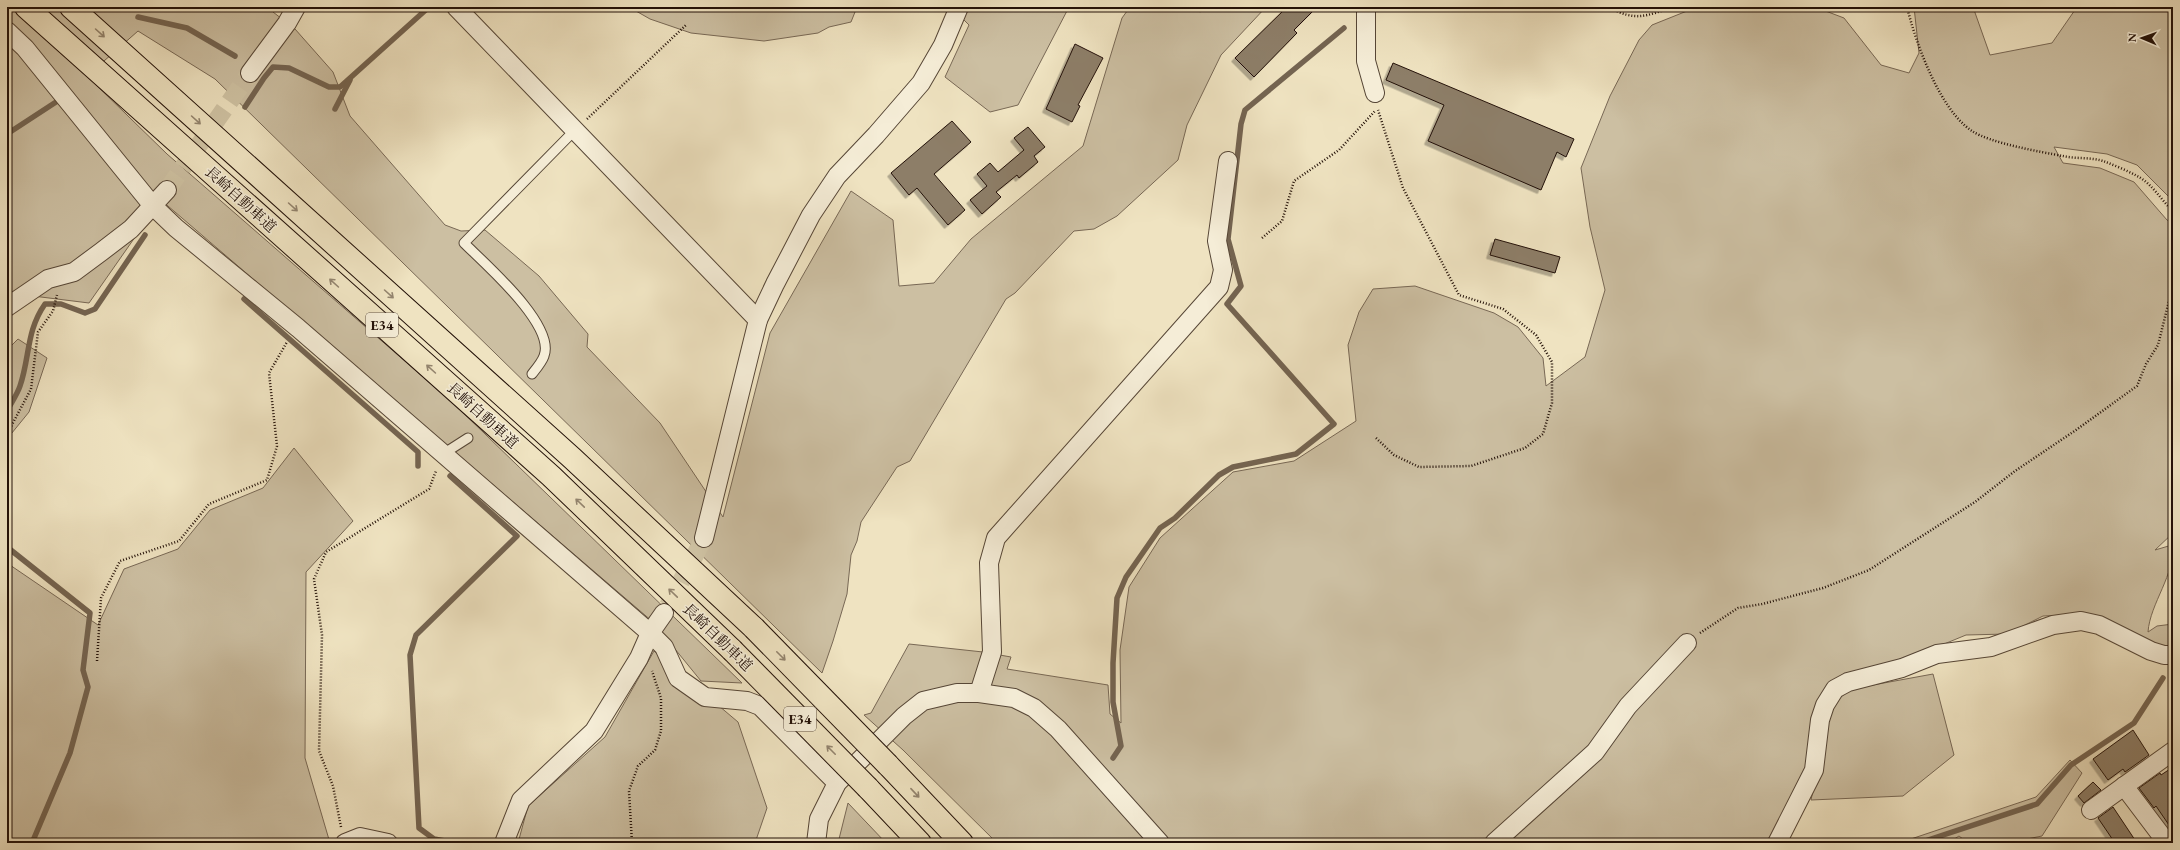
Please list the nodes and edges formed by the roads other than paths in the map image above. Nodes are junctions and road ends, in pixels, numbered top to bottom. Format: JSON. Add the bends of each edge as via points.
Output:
{"nodes":[{"id":1,"x":26,"y":7,"type":"edge"},
{"id":2,"x":70,"y":7,"type":"edge"},
{"id":3,"x":296,"y":7,"type":"edge"},
{"id":4,"x":456,"y":7,"type":"edge"},
{"id":5,"x":959,"y":7,"type":"edge"},
{"id":6,"x":1366,"y":7,"type":"edge"},
{"id":7,"x":7,"y":31,"type":"edge"},
{"id":8,"x":250,"y":73,"type":"tunnel mouth"},
{"id":9,"x":1375,"y":93,"type":"dead end"},
{"id":10,"x":575,"y":130,"type":"junction"},
{"id":11,"x":1228,"y":161,"type":"dead end"},
{"id":12,"x":167,"y":190,"type":"tunnel mouth"},
{"id":13,"x":153,"y":206,"type":"junction"},
{"id":14,"x":7,"y":307,"type":"edge"},
{"id":15,"x":758,"y":320,"type":"junction"},
{"id":16,"x":532,"y":374,"type":"dead end"},
{"id":17,"x":468,"y":438,"type":"dead end"},
{"id":18,"x":443,"y":454,"type":"junction"},
{"id":19,"x":704,"y":538,"type":"tunnel mouth"},
{"id":20,"x":664,"y":613,"type":"tunnel mouth"},
{"id":21,"x":650,"y":633,"type":"junction"},
{"id":22,"x":1687,"y":643,"type":"road end"},
{"id":23,"x":2173,"y":655,"type":"edge"},
{"id":24,"x":979,"y":692,"type":"junction"},
{"id":25,"x":2173,"y":751,"type":"edge"},
{"id":26,"x":837,"y":782,"type":"junction"},
{"id":27,"x":2124,"y":786,"type":"junction"},
{"id":28,"x":2091,"y":810,"type":"dead end"},
{"id":29,"x":343,"y":836,"type":"edge"},
{"id":30,"x":388,"y":843,"type":"edge"},
{"id":31,"x":504,"y":843,"type":"edge"},
{"id":32,"x":816,"y":843,"type":"edge"},
{"id":33,"x":920,"y":843,"type":"edge"},
{"id":34,"x":962,"y":843,"type":"edge"},
{"id":35,"x":1160,"y":843,"type":"edge"},
{"id":36,"x":1494,"y":843,"type":"edge"},
{"id":37,"x":1777,"y":843,"type":"edge"},
{"id":38,"x":2167,"y":843,"type":"edge"}],
"edges":[{"from":33,"to":1,"type":"highway","name":"長崎自動車道","number":"E34","one_way":true,"bridge":true,"via":[[732,650],[551,476]]},
{"from":2,"to":34,"type":"highway","name":"長崎自動車道","number":"E34","one_way":true,"bridge":true,"via":[[566,453],[754,628]]},
{"from":3,"to":8,"type":"street"},
{"from":4,"to":10,"type":"street"},
{"from":5,"to":15,"type":"street","via":[[943,45],[921,83],[837,176],[811,215]]},
{"from":6,"to":9,"type":"street","via":[[1366,61]]},
{"from":7,"to":13,"type":"street","via":[[25,48]]},
{"from":10,"to":15,"type":"street"},
{"from":10,"to":16,"type":"lane","via":[[464,243],[523,302],[543,334],[545,356]]},
{"from":11,"to":24,"type":"street","via":[[1217,241],[1223,270],[1219,287],[996,538],[989,563],[992,652]]},
{"from":12,"to":13,"type":"street"},
{"from":13,"to":14,"type":"street","via":[[131,230],[74,272],[48,279]]},
{"from":13,"to":18,"type":"street"},
{"from":15,"to":19,"type":"street"},
{"from":17,"to":18,"type":"lane"},
{"from":18,"to":21,"type":"street"},
{"from":20,"to":21,"type":"street"},
{"from":21,"to":26,"type":"street","via":[[664,646],[678,678],[705,697],[748,701],[760,706]]},
{"from":21,"to":31,"type":"street","via":[[639,658],[594,731],[521,800]]},
{"from":22,"to":36,"type":"street","via":[[1628,706],[1595,752]]},
{"from":23,"to":37,"type":"street","via":[[2151,651],[2099,625],[2081,621],[2054,625],[1991,646],[1937,654],[1902,668],[1848,682],[1836,689],[1825,705],[1820,720],[1814,770]]},
{"from":24,"to":26,"type":"street","via":[[957,693],[923,702],[904,716]]},
{"from":24,"to":35,"type":"street","via":[[1014,698],[1034,708],[1058,729]]},
{"from":25,"to":27,"type":"street"},
{"from":26,"to":32,"type":"street","via":[[819,819]]},
{"from":27,"to":28,"type":"street"},
{"from":27,"to":38,"type":"street"},
{"from":29,"to":30,"type":"street"}]}
